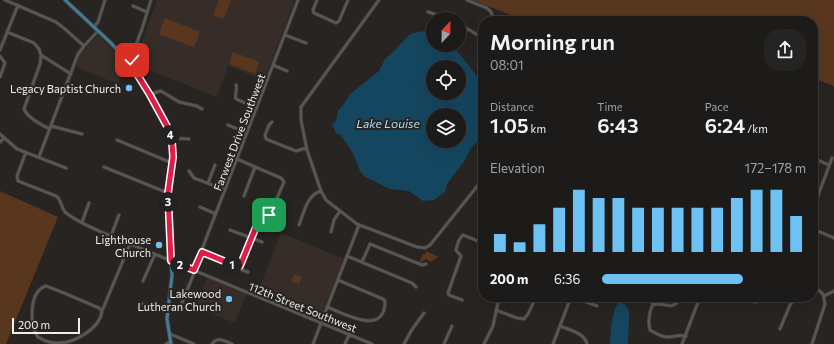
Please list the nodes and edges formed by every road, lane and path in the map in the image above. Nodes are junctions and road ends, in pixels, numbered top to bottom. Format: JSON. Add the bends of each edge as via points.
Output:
{"nodes":[{"id":1,"x":5,"y":0,"type":"edge"},
{"id":2,"x":105,"y":0,"type":"edge"},
{"id":3,"x":151,"y":0,"type":"edge"},
{"id":4,"x":298,"y":0,"type":"edge"},
{"id":5,"x":317,"y":0,"type":"edge"},
{"id":6,"x":348,"y":0,"type":"edge"},
{"id":7,"x":379,"y":0,"type":"edge"},
{"id":8,"x":467,"y":0,"type":"edge"},
{"id":9,"x":67,"y":1,"type":"edge"},
{"id":10,"x":18,"y":5,"type":"junction"},
{"id":11,"x":133,"y":6,"type":"dead end"},
{"id":12,"x":147,"y":12,"type":"junction"},
{"id":13,"x":492,"y":16,"type":"edge"},
{"id":14,"x":94,"y":27,"type":"junction"},
{"id":15,"x":466,"y":28,"type":"edge"},
{"id":16,"x":98,"y":31,"type":"junction"},
{"id":17,"x":7,"y":32,"type":"junction"},
{"id":18,"x":285,"y":35,"type":"junction"},
{"id":19,"x":478,"y":35,"type":"edge"},
{"id":20,"x":306,"y":43,"type":"dead end"},
{"id":21,"x":84,"y":46,"type":"junction"},
{"id":22,"x":0,"y":50,"type":"edge"},
{"id":23,"x":0,"y":56,"type":"edge"},
{"id":24,"x":41,"y":56,"type":"junction"},
{"id":25,"x":130,"y":63,"type":"junction"},
{"id":26,"x":273,"y":65,"type":"junction"},
{"id":27,"x":287,"y":71,"type":"dead end"},
{"id":28,"x":71,"y":74,"type":"junction"},
{"id":29,"x":0,"y":77,"type":"edge"},
{"id":30,"x":236,"y":85,"type":"dead end"},
{"id":31,"x":150,"y":95,"type":"junction"},
{"id":32,"x":257,"y":108,"type":"junction"},
{"id":33,"x":202,"y":109,"type":"dead end"},
{"id":34,"x":272,"y":122,"type":"dead end"},
{"id":35,"x":228,"y":125,"type":"dead end"},
{"id":36,"x":50,"y":127,"type":"junction"},
{"id":37,"x":247,"y":133,"type":"junction"},
{"id":38,"x":0,"y":134,"type":"edge"},
{"id":39,"x":82,"y":134,"type":"dead end"},
{"id":40,"x":4,"y":138,"type":"junction"},
{"id":41,"x":171,"y":138,"type":"junction"},
{"id":42,"x":189,"y":139,"type":"dead end"},
{"id":43,"x":118,"y":140,"type":"dead end"},
{"id":44,"x":0,"y":142,"type":"edge"},
{"id":45,"x":306,"y":148,"type":"junction"},
{"id":46,"x":26,"y":152,"type":"junction"},
{"id":47,"x":39,"y":157,"type":"junction"},
{"id":48,"x":832,"y":158,"type":"dead end"},
{"id":49,"x":237,"y":159,"type":"junction"},
{"id":50,"x":818,"y":160,"type":"edge"},
{"id":51,"x":172,"y":163,"type":"junction"},
{"id":52,"x":215,"y":165,"type":"dead end"},
{"id":53,"x":829,"y":165,"type":"junction"},
{"id":54,"x":255,"y":166,"type":"junction"},
{"id":55,"x":104,"y":167,"type":"dead end"},
{"id":56,"x":66,"y":168,"type":"dead end"},
{"id":57,"x":189,"y":171,"type":"dead end"},
{"id":58,"x":208,"y":183,"type":"junction"},
{"id":59,"x":478,"y":185,"type":"edge"},
{"id":60,"x":225,"y":190,"type":"junction"},
{"id":61,"x":321,"y":191,"type":"junction"},
{"id":62,"x":168,"y":193,"type":"junction"},
{"id":63,"x":818,"y":195,"type":"edge"},
{"id":64,"x":244,"y":196,"type":"dead end"},
{"id":65,"x":89,"y":202,"type":"dead end"},
{"id":66,"x":200,"y":208,"type":"dead end"},
{"id":67,"x":340,"y":211,"type":"junction"},
{"id":68,"x":216,"y":214,"type":"junction"},
{"id":69,"x":119,"y":215,"type":"dead end"},
{"id":70,"x":82,"y":222,"type":"junction"},
{"id":71,"x":359,"y":224,"type":"junction"},
{"id":72,"x":300,"y":225,"type":"dead end"},
{"id":73,"x":230,"y":230,"type":"dead end"},
{"id":74,"x":818,"y":231,"type":"edge"},
{"id":75,"x":331,"y":232,"type":"dead end"},
{"id":76,"x":111,"y":236,"type":"junction"},
{"id":77,"x":834,"y":238,"type":"edge"},
{"id":78,"x":252,"y":239,"type":"junction"},
{"id":79,"x":478,"y":241,"type":"edge"},
{"id":80,"x":262,"y":242,"type":"dead end"},
{"id":81,"x":130,"y":244,"type":"junction"},
{"id":82,"x":202,"y":252,"type":"junction"},
{"id":83,"x":155,"y":254,"type":"junction"},
{"id":84,"x":347,"y":256,"type":"junction"},
{"id":85,"x":171,"y":261,"type":"junction"},
{"id":86,"x":362,"y":262,"type":"junction"},
{"id":87,"x":426,"y":264,"type":"dead end"},
{"id":88,"x":239,"y":266,"type":"junction"},
{"id":89,"x":195,"y":271,"type":"junction"},
{"id":90,"x":248,"y":272,"type":"dead end"},
{"id":91,"x":338,"y":280,"type":"junction"},
{"id":92,"x":143,"y":281,"type":"dead end"},
{"id":93,"x":416,"y":287,"type":"dead end"},
{"id":94,"x":818,"y":289,"type":"edge"},
{"id":95,"x":834,"y":291,"type":"edge"},
{"id":96,"x":824,"y":296,"type":"junction"},
{"id":97,"x":462,"y":300,"type":"dead end"},
{"id":98,"x":498,"y":302,"type":"edge"},
{"id":99,"x":534,"y":302,"type":"edge"},
{"id":100,"x":570,"y":302,"type":"edge"},
{"id":101,"x":585,"y":302,"type":"edge"},
{"id":102,"x":652,"y":302,"type":"edge"},
{"id":103,"x":678,"y":302,"type":"edge"},
{"id":104,"x":698,"y":302,"type":"edge"},
{"id":105,"x":792,"y":302,"type":"edge"},
{"id":106,"x":141,"y":304,"type":"dead end"},
{"id":107,"x":653,"y":305,"type":"junction"},
{"id":108,"x":596,"y":306,"type":"dead end"},
{"id":109,"x":327,"y":307,"type":"junction"},
{"id":110,"x":168,"y":309,"type":"junction"},
{"id":111,"x":180,"y":310,"type":"dead end"},
{"id":112,"x":496,"y":310,"type":"junction"},
{"id":113,"x":102,"y":311,"type":"junction"},
{"id":114,"x":424,"y":313,"type":"dead end"},
{"id":115,"x":321,"y":323,"type":"junction"},
{"id":116,"x":452,"y":326,"type":"dead end"},
{"id":117,"x":560,"y":326,"type":"junction"},
{"id":118,"x":780,"y":329,"type":"dead end"},
{"id":119,"x":170,"y":334,"type":"junction"},
{"id":120,"x":349,"y":335,"type":"junction"},
{"id":121,"x":686,"y":336,"type":"junction"},
{"id":122,"x":171,"y":342,"type":"edge"},
{"id":123,"x":166,"y":344,"type":"edge"},
{"id":124,"x":194,"y":344,"type":"edge"},
{"id":125,"x":212,"y":344,"type":"edge"},
{"id":126,"x":232,"y":344,"type":"edge"},
{"id":127,"x":313,"y":344,"type":"edge"},
{"id":128,"x":345,"y":344,"type":"edge"},
{"id":129,"x":372,"y":344,"type":"edge"},
{"id":130,"x":404,"y":344,"type":"edge"},
{"id":131,"x":444,"y":344,"type":"edge"},
{"id":132,"x":484,"y":344,"type":"edge"},
{"id":133,"x":553,"y":344,"type":"edge"},
{"id":134,"x":587,"y":344,"type":"edge"},
{"id":135,"x":682,"y":344,"type":"edge"},
{"id":136,"x":812,"y":344,"type":"edge"}],
"edges":[{"from":1,"to":10,"type":"street"},
{"from":2,"to":14,"type":"street"},
{"from":3,"to":12,"type":"street"},
{"from":4,"to":18,"type":"street","name":"Farwest Drive Southwest"},
{"from":5,"to":6,"type":"street","via":[[314,13],[336,23]]},
{"from":7,"to":45,"type":"street","via":[[303,104],[301,120]]},
{"from":8,"to":13,"type":"street","via":[[490,10]]},
{"from":9,"to":14,"type":"main road"},
{"from":10,"to":17,"type":"street"},
{"from":10,"to":21,"type":"street","via":[[58,24]]},
{"from":11,"to":12,"type":"street"},
{"from":12,"to":25,"type":"street"},
{"from":14,"to":16,"type":"main road"},
{"from":15,"to":19,"type":"street"},
{"from":16,"to":21,"type":"street"},
{"from":16,"to":25,"type":"main road"},
{"from":17,"to":22,"type":"street"},
{"from":17,"to":24,"type":"street","via":[[35,44]]},
{"from":18,"to":20,"type":"street"},
{"from":18,"to":26,"type":"street","name":"Farwest Drive Southwest"},
{"from":21,"to":28,"type":"street","via":[[78,54]]},
{"from":23,"to":29,"type":"street","via":[[5,63]]},
{"from":24,"to":28,"type":"street"},
{"from":24,"to":36,"type":"street","via":[[24,110],[40,124]]},
{"from":25,"to":31,"type":"main road"},
{"from":26,"to":27,"type":"street"},
{"from":26,"to":32,"type":"street","name":"Farwest Drive Southwest"},
{"from":28,"to":36,"type":"street"},
{"from":30,"to":32,"type":"street","via":[[236,99]]},
{"from":31,"to":33,"type":"street","via":[[160,91],[179,102]]},
{"from":31,"to":41,"type":"main road"},
{"from":32,"to":37,"type":"street","name":"Farwest Drive Southwest"},
{"from":34,"to":45,"type":"street","via":[[265,137],[267,140],[296,151]]},
{"from":35,"to":37,"type":"street"},
{"from":36,"to":39,"type":"street"},
{"from":36,"to":47,"type":"street"},
{"from":37,"to":49,"type":"street","name":"Farwest Drive Southwest"},
{"from":38,"to":40,"type":"street"},
{"from":40,"to":44,"type":"street"},
{"from":40,"to":46,"type":"street","via":[[15,148]]},
{"from":41,"to":42,"type":"street"},
{"from":41,"to":51,"type":"main road"},
{"from":43,"to":51,"type":"street"},
{"from":45,"to":61,"type":"street"},
{"from":46,"to":47,"type":"street"},
{"from":46,"to":70,"type":"street","name":"112th Street Southwest","via":[[17,179],[56,196],[65,212]]},
{"from":47,"to":56,"type":"street"},
{"from":48,"to":53,"type":"street"},
{"from":49,"to":54,"type":"street"},
{"from":49,"to":60,"type":"street","name":"Farwest Drive Southwest"},
{"from":50,"to":53,"type":"street"},
{"from":51,"to":62,"type":"main road"},
{"from":52,"to":58,"type":"street"},
{"from":53,"to":63,"type":"street"},
{"from":54,"to":64,"type":"street"},
{"from":54,"to":78,"type":"street","via":[[281,178],[284,184],[270,214],[257,225]]},
{"from":55,"to":62,"type":"street"},
{"from":57,"to":58,"type":"street","via":[[192,176]]},
{"from":58,"to":60,"type":"street"},
{"from":59,"to":71,"type":"street","via":[[430,245],[424,248]]},
{"from":60,"to":68,"type":"street","name":"Farwest Drive Southwest"},
{"from":61,"to":67,"type":"street","via":[[326,200]]},
{"from":61,"to":72,"type":"street","via":[[311,197]]},
{"from":62,"to":85,"type":"main road"},
{"from":65,"to":70,"type":"street"},
{"from":66,"to":68,"type":"street"},
{"from":67,"to":71,"type":"street"},
{"from":67,"to":75,"type":"street"},
{"from":68,"to":82,"type":"street","name":"Farwest Drive Southwest"},
{"from":69,"to":76,"type":"street"},
{"from":70,"to":76,"type":"street","name":"112th Street Southwest"},
{"from":71,"to":84,"type":"street"},
{"from":73,"to":78,"type":"street"},
{"from":74,"to":77,"type":"street"},
{"from":76,"to":81,"type":"street","name":"112th Street Southwest"},
{"from":78,"to":80,"type":"street"},
{"from":78,"to":88,"type":"street"},
{"from":79,"to":97,"type":"street","via":[[463,235],[456,250],[461,256],[448,294]]},
{"from":81,"to":83,"type":"street","name":"112th Street Southwest"},
{"from":81,"to":113,"type":"street"},
{"from":82,"to":88,"type":"street"},
{"from":82,"to":89,"type":"street","name":"Farwest Drive Southwest"},
{"from":83,"to":85,"type":"street","name":"112th Street Southwest"},
{"from":83,"to":92,"type":"street"},
{"from":84,"to":86,"type":"street"},
{"from":84,"to":91,"type":"street"},
{"from":85,"to":89,"type":"street","name":"112th Street Southwest"},
{"from":85,"to":110,"type":"main road"},
{"from":86,"to":87,"type":"street","via":[[371,244],[422,265]]},
{"from":86,"to":93,"type":"street"},
{"from":88,"to":90,"type":"street"},
{"from":89,"to":111,"type":"street","name":"Farwest Drive Southwest"},
{"from":89,"to":115,"type":"street","name":"112th Street Southwest"},
{"from":91,"to":109,"type":"street"},
{"from":91,"to":109,"type":"street","via":[[376,295],[385,301],[384,310],[380,317],[363,321]]},
{"from":94,"to":96,"type":"street"},
{"from":95,"to":96,"type":"street"},
{"from":96,"to":136,"type":"street","via":[[825,306]]},
{"from":98,"to":112,"type":"street"},
{"from":99,"to":112,"type":"street","via":[[527,316],[522,319]]},
{"from":100,"to":117,"type":"street"},
{"from":101,"to":108,"type":"street"},
{"from":102,"to":107,"type":"street"},
{"from":103,"to":107,"type":"street","via":[[668,306],[658,303]]},
{"from":104,"to":121,"type":"street"},
{"from":105,"to":118,"type":"street"},
{"from":106,"to":110,"type":"street"},
{"from":107,"to":121,"type":"street","via":[[648,327],[650,330],[668,337],[680,334]]},
{"from":109,"to":115,"type":"street"},
{"from":110,"to":119,"type":"main road"},
{"from":112,"to":132,"type":"street","via":[[493,326]]},
{"from":113,"to":113,"type":"street","via":[[89,332],[76,339],[57,343],[38,337],[31,315],[38,291],[45,286]]},
{"from":114,"to":130,"type":"street"},
{"from":115,"to":120,"type":"street","name":"112th Street Southwest"},
{"from":115,"to":127,"type":"street"},
{"from":116,"to":131,"type":"street"},
{"from":117,"to":133,"type":"street"},
{"from":117,"to":134,"type":"street","via":[[582,335]]},
{"from":119,"to":122,"type":"main road"},
{"from":119,"to":124,"type":"street"},
{"from":120,"to":128,"type":"street"},
{"from":120,"to":129,"type":"street","name":"112th Street Southwest"},
{"from":121,"to":135,"type":"street"},
{"from":122,"to":123,"type":"street"},
{"from":125,"to":126,"type":"street","via":[[219,340]]}]}
